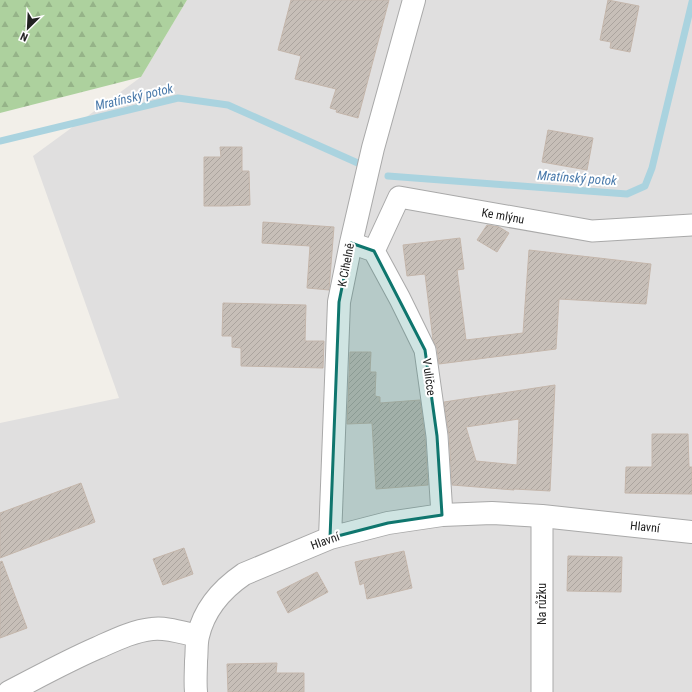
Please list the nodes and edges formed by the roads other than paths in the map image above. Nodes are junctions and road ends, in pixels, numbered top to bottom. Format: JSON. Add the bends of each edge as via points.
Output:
{"nodes":[{"id":1,"x":414,"y":0,"type":"edge"},
{"id":2,"x":692,"y":225,"type":"edge"},
{"id":3,"x":351,"y":243,"type":"junction"},
{"id":4,"x":374,"y":251,"type":"junction"},
{"id":5,"x":442,"y":515,"type":"junction"},
{"id":6,"x":542,"y":516,"type":"junction"},
{"id":7,"x":692,"y":532,"type":"edge"},
{"id":8,"x":330,"y":538,"type":"junction"},
{"id":9,"x":198,"y":636,"type":"junction"},
{"id":10,"x":9,"y":692,"type":"edge"},
{"id":11,"x":196,"y":692,"type":"edge"},
{"id":12,"x":542,"y":692,"type":"edge"}],
"edges":[{"from":1,"to":3,"type":"street","name":"K Cihelně","via":[[373,148]]},
{"from":2,"to":4,"type":"street","name":"Ke mlýnu","via":[[592,231],[399,197]]},
{"from":3,"to":4,"type":"street"},
{"from":3,"to":8,"type":"street","name":"K Cihelně","via":[[339,302]]},
{"from":4,"to":5,"type":"street","name":"V uličce","via":[[425,350],[437,436]]},
{"from":5,"to":6,"type":"street","name":"Hlavní","via":[[492,513]]},
{"from":5,"to":8,"type":"street","name":"Hlavní","via":[[388,523]]},
{"from":6,"to":7,"type":"street","name":"Hlavní"},
{"from":6,"to":12,"type":"street","name":"Na růžku"},
{"from":8,"to":9,"type":"street","name":"Hlavní","via":[[244,574],[234,581],[212,604]]},
{"from":9,"to":10,"type":"street","via":[[153,629],[135,633],[70,660]]},
{"from":9,"to":11,"type":"street","name":"Hlavní"}]}
